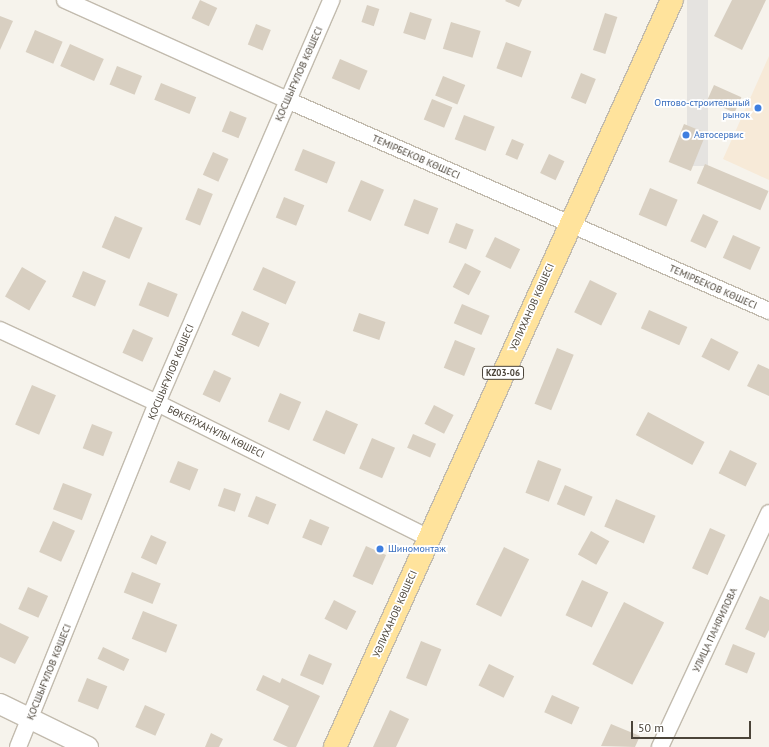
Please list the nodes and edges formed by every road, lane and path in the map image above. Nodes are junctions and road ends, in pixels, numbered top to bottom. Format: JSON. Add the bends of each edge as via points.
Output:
{"nodes":[{"id":1,"x":65,"y":0,"type":"edge"},
{"id":2,"x":331,"y":0,"type":"edge"},
{"id":3,"x":672,"y":0,"type":"edge"},
{"id":4,"x":287,"y":100,"type":"junction"},
{"id":5,"x":570,"y":225,"type":"junction"},
{"id":6,"x":769,"y":311,"type":"edge"},
{"id":7,"x":0,"y":330,"type":"edge"},
{"id":8,"x":157,"y":403,"type":"junction"},
{"id":9,"x":769,"y":513,"type":"edge"},
{"id":10,"x":429,"y":538,"type":"junction"},
{"id":11,"x":0,"y":704,"type":"edge"},
{"id":12,"x":30,"y":719,"type":"junction"},
{"id":13,"x":18,"y":747,"type":"edge"},
{"id":14,"x":88,"y":747,"type":"edge"},
{"id":15,"x":335,"y":747,"type":"edge"},
{"id":16,"x":660,"y":747,"type":"edge"}],
"edges":[{"from":1,"to":4,"type":"street","name":"ТЕМІРБЕКОВ КӨШЕСІ"},
{"from":2,"to":4,"type":"street","name":"ҚОСШЫҒҰЛОВ КӨШЕСІ"},
{"from":3,"to":5,"type":"main road","name":"УӘЛИХАНОВ КӨШЕСІ","number":"KZ03-06"},
{"from":4,"to":5,"type":"street","name":"ТЕМІРБЕКОВ КӨШЕСІ"},
{"from":4,"to":8,"type":"street","name":"ҚОСШЫҒҰЛОВ КӨШЕСІ"},
{"from":5,"to":6,"type":"street","name":"ТЕМІРБЕКОВ КӨШЕСІ"},
{"from":5,"to":10,"type":"main road","name":"УӘЛИХАНОВ КӨШЕСІ","number":"KZ03-06"},
{"from":7,"to":8,"type":"street","name":"БӨКЕЙХАНҰЛЫ КӨШЕСІ"},
{"from":8,"to":10,"type":"street","name":"БӨКЕЙХАНҰЛЫ КӨШЕСІ"},
{"from":8,"to":12,"type":"street","name":"ҚОСШЫҒҰЛОВ КӨШЕСІ"},
{"from":9,"to":16,"type":"street","name":"УЛИЦА ПАНФИЛОВА"},
{"from":10,"to":15,"type":"main road","name":"УӘЛИХАНОВ КӨШЕСІ","number":"KZ03-06"},
{"from":11,"to":12,"type":"street"},
{"from":12,"to":13,"type":"street","name":"ҚОСШЫҒҰЛОВ КӨШЕСІ"},
{"from":12,"to":14,"type":"street"}]}
